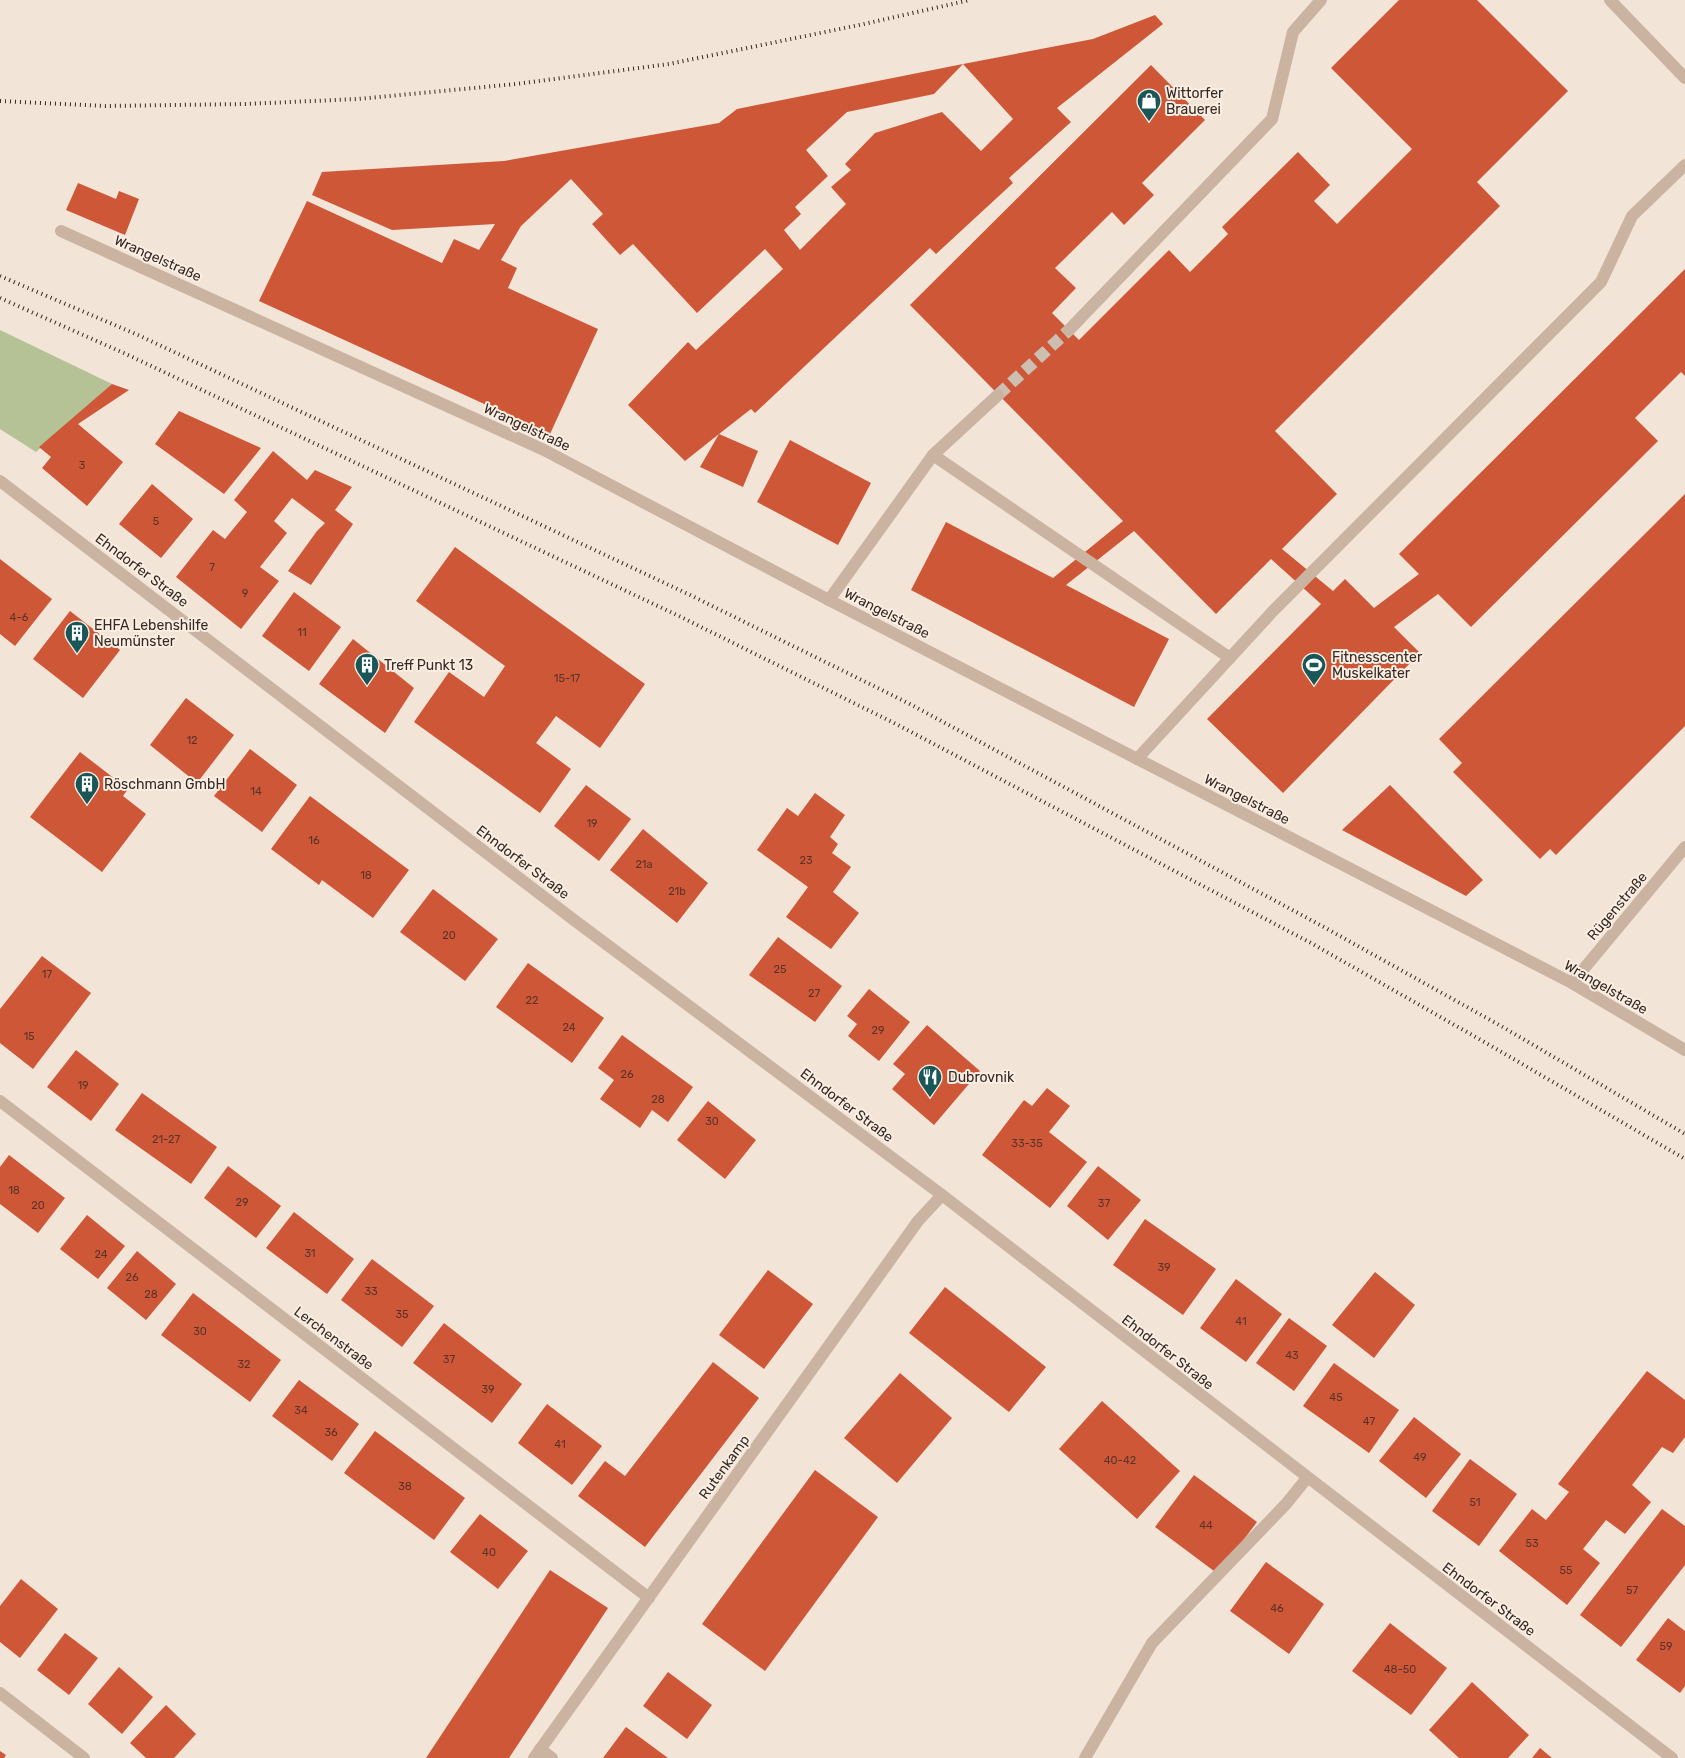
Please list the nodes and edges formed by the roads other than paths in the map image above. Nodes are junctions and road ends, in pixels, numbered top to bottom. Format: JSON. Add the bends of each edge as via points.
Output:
{"nodes":[{"id":1,"x":1321,"y":0,"type":"edge"},
{"id":2,"x":1610,"y":0,"type":"edge"},
{"id":3,"x":1685,"y":78,"type":"edge"},
{"id":4,"x":1685,"y":165,"type":"edge"},
{"id":5,"x":61,"y":231,"type":"dead end"},
{"id":6,"x":1069,"y":330,"type":"tunnel mouth"},
{"id":7,"x":998,"y":396,"type":"tunnel mouth"},
{"id":8,"x":934,"y":455,"type":"junction"},
{"id":9,"x":0,"y":481,"type":"edge"},
{"id":10,"x":829,"y":600,"type":"junction"},
{"id":11,"x":1230,"y":658,"type":"junction"},
{"id":12,"x":1137,"y":760,"type":"junction"},
{"id":13,"x":1685,"y":847,"type":"edge"},
{"id":14,"x":1572,"y":983,"type":"junction"},
{"id":15,"x":1685,"y":1050,"type":"edge"},
{"id":16,"x":0,"y":1101,"type":"edge"},
{"id":17,"x":942,"y":1195,"type":"junction"},
{"id":18,"x":1306,"y":1478,"type":"junction"},
{"id":19,"x":649,"y":1598,"type":"junction"},
{"id":20,"x":0,"y":1693,"type":"edge"},
{"id":21,"x":537,"y":1754,"type":"edge"},
{"id":22,"x":84,"y":1758,"type":"edge"},
{"id":23,"x":552,"y":1758,"type":"edge"},
{"id":24,"x":1086,"y":1758,"type":"edge"},
{"id":25,"x":1672,"y":1758,"type":"edge"}],
"edges":[{"from":1,"to":6,"type":"street","via":[[1292,32],[1272,118]]},
{"from":2,"to":3,"type":"street"},
{"from":4,"to":11,"type":"street","via":[[1632,216],[1601,282]]},
{"from":5,"to":10,"type":"street","name":"Wrangelstraße","via":[[544,450]]},
{"from":7,"to":8,"type":"street"},
{"from":8,"to":10,"type":"street"},
{"from":8,"to":11,"type":"street"},
{"from":9,"to":17,"type":"street","name":"Ehndorfer Straße","via":[[574,920]]},
{"from":10,"to":12,"type":"street","name":"Wrangelstraße"},
{"from":11,"to":12,"type":"street"},
{"from":12,"to":14,"type":"street","name":"Wrangelstraße"},
{"from":13,"to":14,"type":"street","name":"Rügenstraße"},
{"from":14,"to":15,"type":"street","name":"Wrangelstraße"},
{"from":16,"to":19,"type":"street","name":"Lerchenstraße"},
{"from":17,"to":18,"type":"street","name":"Ehndorfer Straße"},
{"from":17,"to":19,"type":"street","name":"Rutenkamp","via":[[918,1221]]},
{"from":18,"to":24,"type":"street","via":[[1286,1504],[1152,1643]]},
{"from":18,"to":25,"type":"street","name":"Ehndorfer Straße"},
{"from":19,"to":21,"type":"street","name":"Rutenkamp"},
{"from":20,"to":22,"type":"street"},
{"from":21,"to":23,"type":"street"}]}
